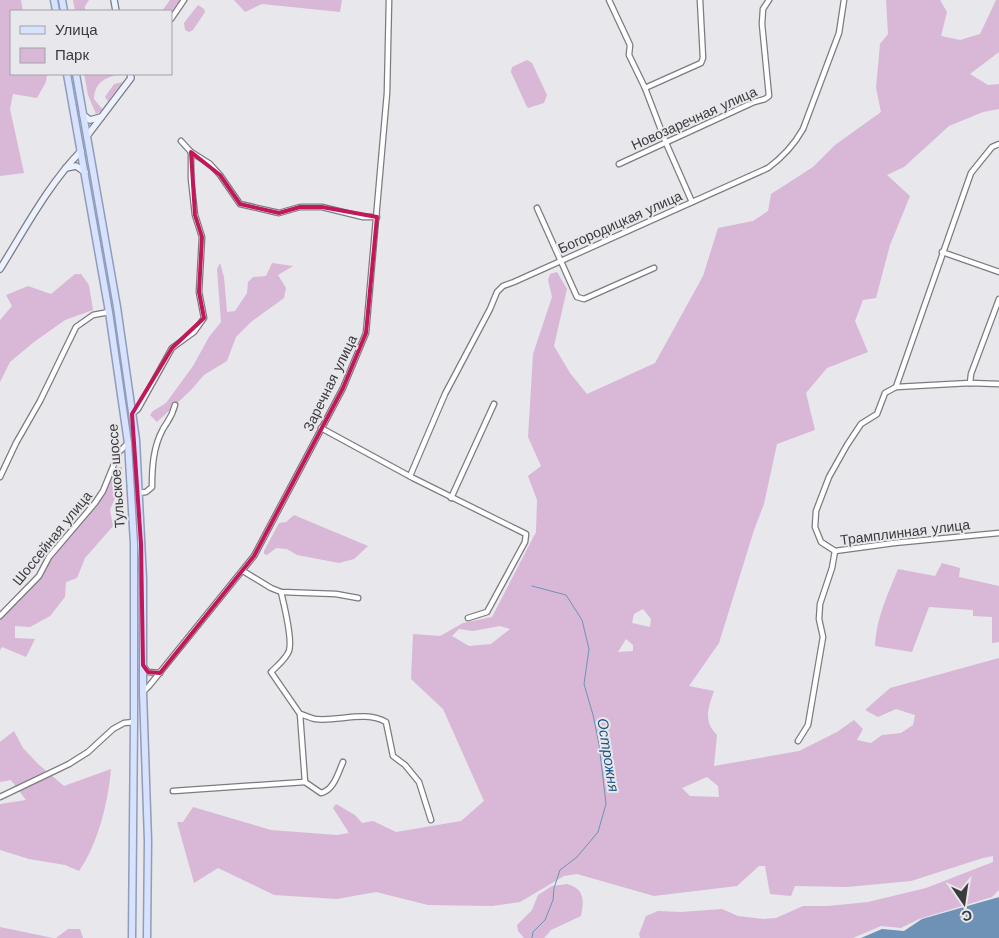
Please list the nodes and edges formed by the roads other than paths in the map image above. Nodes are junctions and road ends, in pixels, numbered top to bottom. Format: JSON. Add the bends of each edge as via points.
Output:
{"nodes":[{"id":1,"x":184,"y":0,"type":"edge"},
{"id":2,"x":389,"y":0,"type":"edge"},
{"id":3,"x":609,"y":0,"type":"edge"},
{"id":4,"x":700,"y":0,"type":"edge"},
{"id":5,"x":769,"y":0,"type":"edge"},
{"id":6,"x":844,"y":0,"type":"edge"},
{"id":7,"x":172,"y":18,"type":"edge"},
{"id":8,"x":67,"y":75,"type":"edge"},
{"id":9,"x":76,"y":75,"type":"edge"},
{"id":10,"x":132,"y":75,"type":"edge"},
{"id":11,"x":645,"y":88,"type":"junction"},
{"id":12,"x":83,"y":115,"type":"junction"},
{"id":13,"x":101,"y":117,"type":"junction"},
{"id":14,"x":87,"y":136,"type":"junction"},
{"id":15,"x":182,"y":141,"type":"dead end"},
{"id":16,"x":666,"y":143,"type":"junction"},
{"id":17,"x":999,"y":144,"type":"edge"},
{"id":18,"x":81,"y":151,"type":"junction"},
{"id":19,"x":191,"y":152,"type":"junction"},
{"id":20,"x":619,"y":164,"type":"dead end"},
{"id":21,"x":66,"y":168,"type":"junction"},
{"id":22,"x":85,"y":172,"type":"junction"},
{"id":23,"x":692,"y":202,"type":"junction"},
{"id":24,"x":537,"y":208,"type":"dead end"},
{"id":25,"x":377,"y":217,"type":"junction"},
{"id":26,"x":942,"y":252,"type":"junction"},
{"id":27,"x":561,"y":261,"type":"junction"},
{"id":28,"x":654,"y":268,"type":"dead end"},
{"id":29,"x":0,"y":269,"type":"edge"},
{"id":30,"x":999,"y":272,"type":"edge"},
{"id":31,"x":999,"y":299,"type":"edge"},
{"id":32,"x":109,"y":312,"type":"junction"},
{"id":33,"x":970,"y":383,"type":"junction"},
{"id":34,"x":999,"y":384,"type":"edge"},
{"id":35,"x":896,"y":387,"type":"junction"},
{"id":36,"x":494,"y":404,"type":"dead end"},
{"id":37,"x":175,"y":405,"type":"dead end"},
{"id":38,"x":132,"y":414,"type":"junction"},
{"id":39,"x":321,"y":428,"type":"junction"},
{"id":40,"x":128,"y":443,"type":"junction"},
{"id":41,"x":410,"y":476,"type":"junction"},
{"id":42,"x":0,"y":477,"type":"edge"},
{"id":43,"x":138,"y":493,"type":"junction"},
{"id":44,"x":451,"y":498,"type":"junction"},
{"id":45,"x":999,"y":533,"type":"edge"},
{"id":46,"x":835,"y":552,"type":"junction"},
{"id":47,"x":243,"y":572,"type":"junction"},
{"id":48,"x":282,"y":592,"type":"junction"},
{"id":49,"x":358,"y":598,"type":"dead end"},
{"id":50,"x":0,"y":616,"type":"edge"},
{"id":51,"x":468,"y":618,"type":"dead end"},
{"id":52,"x":143,"y":665,"type":"junction"},
{"id":53,"x":160,"y":672,"type":"junction"},
{"id":54,"x":143,"y":692,"type":"junction"},
{"id":55,"x":300,"y":714,"type":"junction"},
{"id":56,"x":134,"y":722,"type":"junction"},
{"id":57,"x":798,"y":741,"type":"dead end"},
{"id":58,"x":343,"y":762,"type":"dead end"},
{"id":59,"x":305,"y":782,"type":"junction"},
{"id":60,"x":173,"y":791,"type":"dead end"},
{"id":61,"x":0,"y":797,"type":"edge"},
{"id":62,"x":431,"y":820,"type":"dead end"},
{"id":63,"x":132,"y":938,"type":"edge"},
{"id":64,"x":147,"y":938,"type":"edge"}],
"edges":[{"from":1,"to":7,"type":"street"},
{"from":2,"to":25,"type":"street","name":"Заречная улица","via":[[387,93]]},
{"from":3,"to":11,"type":"street"},
{"from":4,"to":11,"type":"street","via":[[701,63]]},
{"from":5,"to":16,"type":"street","name":"Новозаречная улица","via":[[763,9],[762,24],[769,96]]},
{"from":6,"to":23,"type":"street","name":"Богородицкая улица","via":[[839,34],[797,139],[768,168]]},
{"from":8,"to":18,"type":"main road","name":"Тульское шоссе"},
{"from":9,"to":12,"type":"main road","name":"Тульское шоссе"},
{"from":10,"to":13,"type":"street"},
{"from":11,"to":16,"type":"street"},
{"from":12,"to":13,"type":"street","via":[[90,120]]},
{"from":12,"to":14,"type":"main road","name":"Тульское шоссе"},
{"from":13,"to":14,"type":"street"},
{"from":14,"to":38,"type":"main road","name":"Тульское шоссе"},
{"from":15,"to":19,"type":"street"},
{"from":16,"to":20,"type":"street","name":"Новозаречная улица"},
{"from":16,"to":23,"type":"street"},
{"from":17,"to":26,"type":"street","name":"Трамплинная улица","via":[[992,147],[971,172]]},
{"from":18,"to":21,"type":"street"},
{"from":18,"to":22,"type":"main road","name":"Тульское шоссе"},
{"from":19,"to":25,"type":"street","via":[[210,164],[240,204],[279,213],[300,207],[322,207]]},
{"from":19,"to":38,"type":"street","via":[[195,215],[202,237],[199,292],[204,318],[194,332],[172,348],[138,409]]},
{"from":21,"to":22,"type":"street","via":[[76,166]]},
{"from":21,"to":29,"type":"street"},
{"from":22,"to":32,"type":"main road","name":"Тульское шоссе"},
{"from":23,"to":27,"type":"street","name":"Богородицкая улица"},
{"from":24,"to":27,"type":"street"},
{"from":25,"to":39,"type":"street","name":"Заречная улица","via":[[366,333],[343,388]]},
{"from":26,"to":30,"type":"street"},
{"from":26,"to":35,"type":"street","name":"Трамплинная улица"},
{"from":27,"to":28,"type":"street","via":[[577,297],[584,299]]},
{"from":27,"to":41,"type":"street","name":"Богородицкая улица","via":[[503,286],[497,292],[445,394]]},
{"from":31,"to":33,"type":"street","via":[[970,374]]},
{"from":32,"to":40,"type":"main road","name":"Тульское шоссе"},
{"from":32,"to":42,"type":"street","via":[[93,315],[76,327]]},
{"from":33,"to":34,"type":"street"},
{"from":33,"to":35,"type":"street"},
{"from":35,"to":46,"type":"street","name":"Трамплинная улица","via":[[885,393],[877,414],[862,424],[847,445],[829,477],[816,511],[816,527],[821,542]]},
{"from":36,"to":44,"type":"street"},
{"from":37,"to":43,"type":"street","via":[[152,460],[152,487]]},
{"from":38,"to":43,"type":"main road","name":"Тульское шоссе"},
{"from":39,"to":41,"type":"street"},
{"from":39,"to":47,"type":"street","name":"Заречная улица","via":[[285,500]]},
{"from":40,"to":50,"type":"street","name":"Шоссейная улица","via":[[119,452],[104,491],[49,557],[39,576]]},
{"from":40,"to":56,"type":"main road","name":"Тульское шоссе","via":[[134,544]]},
{"from":41,"to":44,"type":"street"},
{"from":43,"to":52,"type":"main road","name":"Тульское шоссе"},
{"from":44,"to":51,"type":"street","via":[[526,534],[525,542],[487,612]]},
{"from":45,"to":46,"type":"street","name":"Трамплинная улица"},
{"from":46,"to":57,"type":"street","via":[[820,604],[823,637],[808,725]]},
{"from":47,"to":48,"type":"street"},
{"from":47,"to":53,"type":"street","name":"Заречная улица"},
{"from":48,"to":49,"type":"street"},
{"from":48,"to":55,"type":"street","via":[[289,650],[271,672]]},
{"from":52,"to":53,"type":"street","via":[[148,672]]},
{"from":52,"to":54,"type":"main road","name":"Тульское шоссе"},
{"from":53,"to":54,"type":"street","name":"Заречная улица"},
{"from":54,"to":64,"type":"main road","name":"Тульское шоссе","via":[[148,841]]},
{"from":55,"to":59,"type":"street"},
{"from":55,"to":62,"type":"street","via":[[315,719],[368,717],[386,722],[393,756],[419,782]]},
{"from":56,"to":61,"type":"street","via":[[124,722],[113,729],[69,764]]},
{"from":56,"to":63,"type":"main road","name":"Тульское шоссе"},
{"from":58,"to":59,"type":"street","via":[[328,792],[321,792]]},
{"from":59,"to":60,"type":"street"}]}
